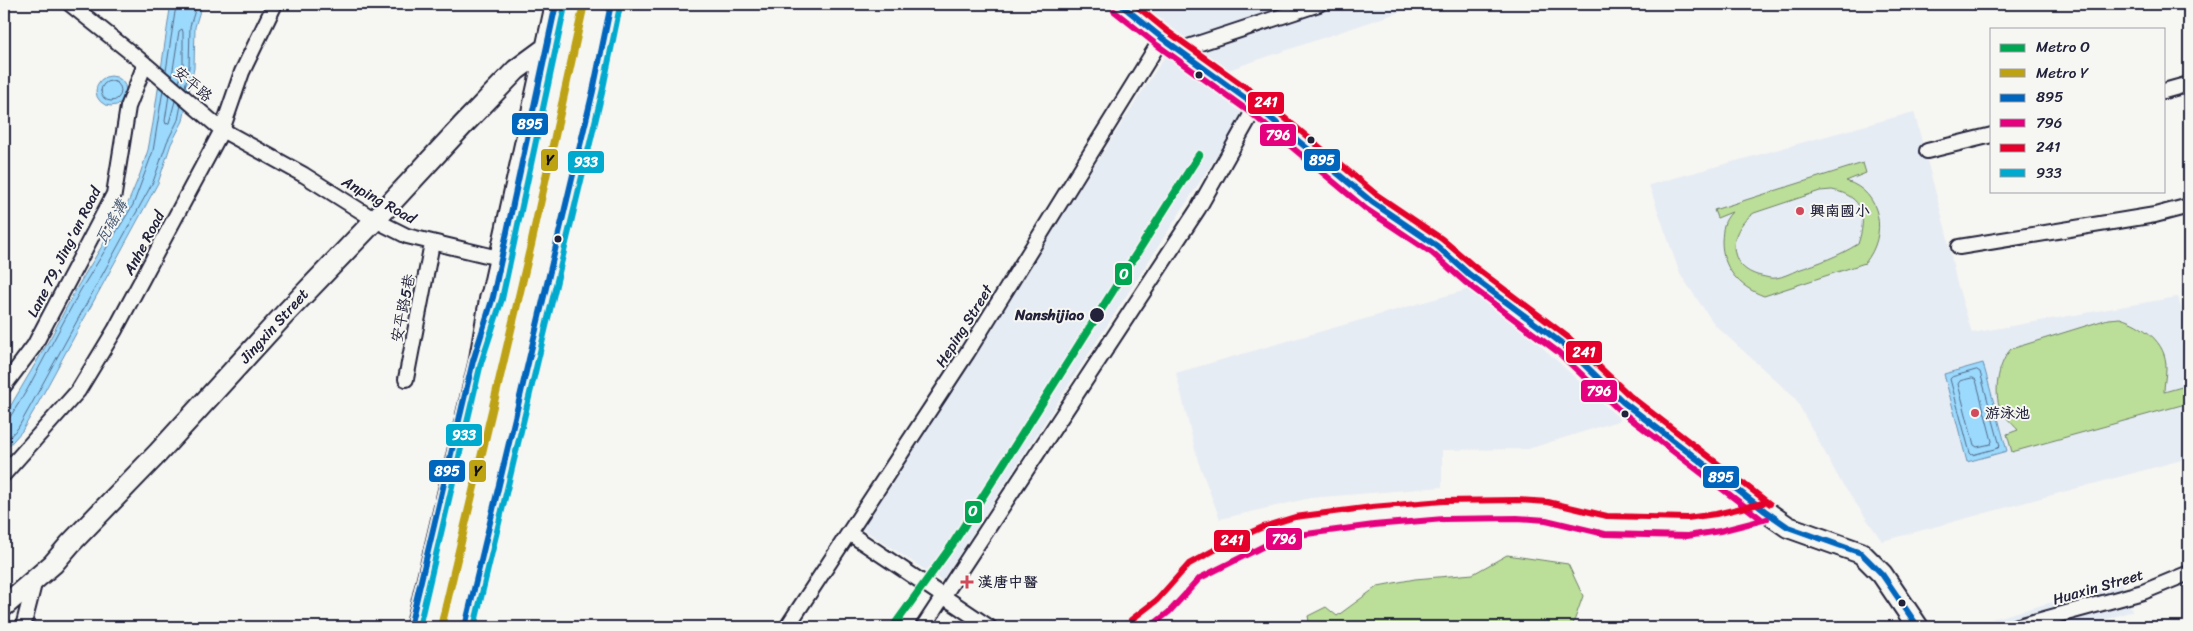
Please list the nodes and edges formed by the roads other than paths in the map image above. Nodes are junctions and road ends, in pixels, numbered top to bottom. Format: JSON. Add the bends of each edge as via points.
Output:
{"nodes":[{"id":1,"x":70,"y":4,"type":"edge"},
{"id":2,"x":275,"y":4,"type":"edge"},
{"id":3,"x":556,"y":4,"type":"edge"},
{"id":4,"x":571,"y":4,"type":"edge"},
{"id":5,"x":586,"y":4,"type":"edge"},
{"id":6,"x":596,"y":4,"type":"edge"},
{"id":7,"x":611,"y":4,"type":"edge"},
{"id":8,"x":1120,"y":4,"type":"edge"},
{"id":9,"x":1319,"y":4,"type":"edge"},
{"id":10,"x":1162,"y":38,"type":"junction"},
{"id":11,"x":546,"y":48,"type":"junction"},
{"id":12,"x":1179,"y":50,"type":"junction"},
{"id":13,"x":150,"y":69,"type":"junction"},
{"id":14,"x":2189,"y":84,"type":"edge"},
{"id":15,"x":2166,"y":90,"type":"edge"},
{"id":16,"x":1256,"y":106,"type":"junction"},
{"id":17,"x":210,"y":119,"type":"joint"},
{"id":18,"x":222,"y":130,"type":"junction"},
{"id":19,"x":1990,"y":135,"type":"edge"},
{"id":20,"x":1927,"y":151,"type":"dead end"},
{"id":21,"x":2189,"y":206,"type":"edge"},
{"id":22,"x":376,"y":220,"type":"junction"},
{"id":23,"x":432,"y":243,"type":"junction"},
{"id":24,"x":1959,"y":247,"type":"dead end"},
{"id":25,"x":501,"y":259,"type":"junction"},
{"id":26,"x":549,"y":269,"type":"junction"},
{"id":27,"x":492,"y":297,"type":"junction"},
{"id":28,"x":406,"y":379,"type":"dead end"},
{"id":29,"x":4,"y":386,"type":"edge"},
{"id":30,"x":4,"y":474,"type":"edge"},
{"id":31,"x":1765,"y":512,"type":"junction"},
{"id":32,"x":849,"y":533,"type":"junction"},
{"id":33,"x":2189,"y":573,"type":"edge"},
{"id":34,"x":35,"y":580,"type":"junction"},
{"id":35,"x":944,"y":596,"type":"junction"},
{"id":36,"x":4,"y":606,"type":"edge"},
{"id":37,"x":23,"y":627,"type":"edge"},
{"id":38,"x":410,"y":627,"type":"edge"},
{"id":39,"x":419,"y":627,"type":"edge"},
{"id":40,"x":432,"y":627,"type":"edge"},
{"id":41,"x":442,"y":627,"type":"edge"},
{"id":42,"x":455,"y":627,"type":"edge"},
{"id":43,"x":465,"y":627,"type":"edge"},
{"id":44,"x":787,"y":627,"type":"edge"},
{"id":45,"x":923,"y":627,"type":"edge"},
{"id":46,"x":988,"y":627,"type":"edge"},
{"id":47,"x":1136,"y":627,"type":"edge"},
{"id":48,"x":1918,"y":627,"type":"edge"},
{"id":49,"x":2015,"y":627,"type":"edge"}],
"edges":[{"from":1,"to":13,"type":"street"},
{"from":2,"to":18,"type":"street","name":"Anhe Road","via":[[242,72]]},
{"from":3,"to":11,"type":"street"},
{"from":4,"to":40,"type":"highway","bridge":true,"via":[[495,366]]},
{"from":5,"to":11,"type":"street","name":"Jingxin Street"},
{"from":6,"to":42,"type":"highway","bridge":true},
{"from":7,"to":26,"type":"street"},
{"from":8,"to":10,"type":"street"},
{"from":9,"to":12,"type":"street"},
{"from":10,"to":12,"type":"street"},
{"from":10,"to":32,"type":"street","name":"Heping Street","via":[[967,353]]},
{"from":11,"to":22,"type":"street","name":"Jingxin Street","via":[[516,70]]},
{"from":11,"to":25,"type":"street"},
{"from":12,"to":16,"type":"street"},
{"from":13,"to":17,"type":"street","name":"安平路"},
{"from":13,"to":29,"type":"street","name":"Lane 79, Jing'an Road","via":[[128,107],[114,194],[34,346]]},
{"from":14,"to":15,"type":"street"},
{"from":16,"to":31,"type":"street","via":[[1372,202],[1437,246],[1564,346],[1623,402]]},
{"from":16,"to":35,"type":"street","via":[[1198,208]]},
{"from":17,"to":18,"type":"street","name":"Anping Road"},
{"from":18,"to":22,"type":"street","name":"Anping Road"},
{"from":18,"to":30,"type":"street","name":"Anhe Road","via":[[116,330],[78,391]]},
{"from":19,"to":20,"type":"street"},
{"from":21,"to":24,"type":"street","via":[[2155,215]]},
{"from":22,"to":23,"type":"street","name":"Anping Road","via":[[407,236]]},
{"from":22,"to":34,"type":"street","name":"Jingxin Street"},
{"from":23,"to":25,"type":"street","name":"Anping Road"},
{"from":23,"to":28,"type":"street","name":"安平路5巷"},
{"from":25,"to":26,"type":"street","name":"Anping Road"},
{"from":25,"to":27,"type":"street"},
{"from":25,"to":41,"type":"street","via":[[512,307],[513,336]]},
{"from":26,"to":43,"type":"street"},
{"from":27,"to":38,"type":"street","via":[[473,361]]},
{"from":27,"to":39,"type":"highway","via":[[482,362]]},
{"from":31,"to":47,"type":"street","via":[[1687,527],[1606,525],[1517,509],[1426,511],[1298,526],[1241,546],[1194,571],[1163,606]]},
{"from":31,"to":48,"type":"street","via":[[1788,527],[1861,553],[1882,574]]},
{"from":32,"to":35,"type":"street"},
{"from":32,"to":44,"type":"street","name":"Heping Street"},
{"from":33,"to":49,"type":"street","name":"Huaxin Street","via":[[2143,592]]},
{"from":34,"to":36,"type":"street","name":"Jingxin Street"},
{"from":34,"to":37,"type":"street"},
{"from":35,"to":45,"type":"street"},
{"from":35,"to":46,"type":"street"}]}
